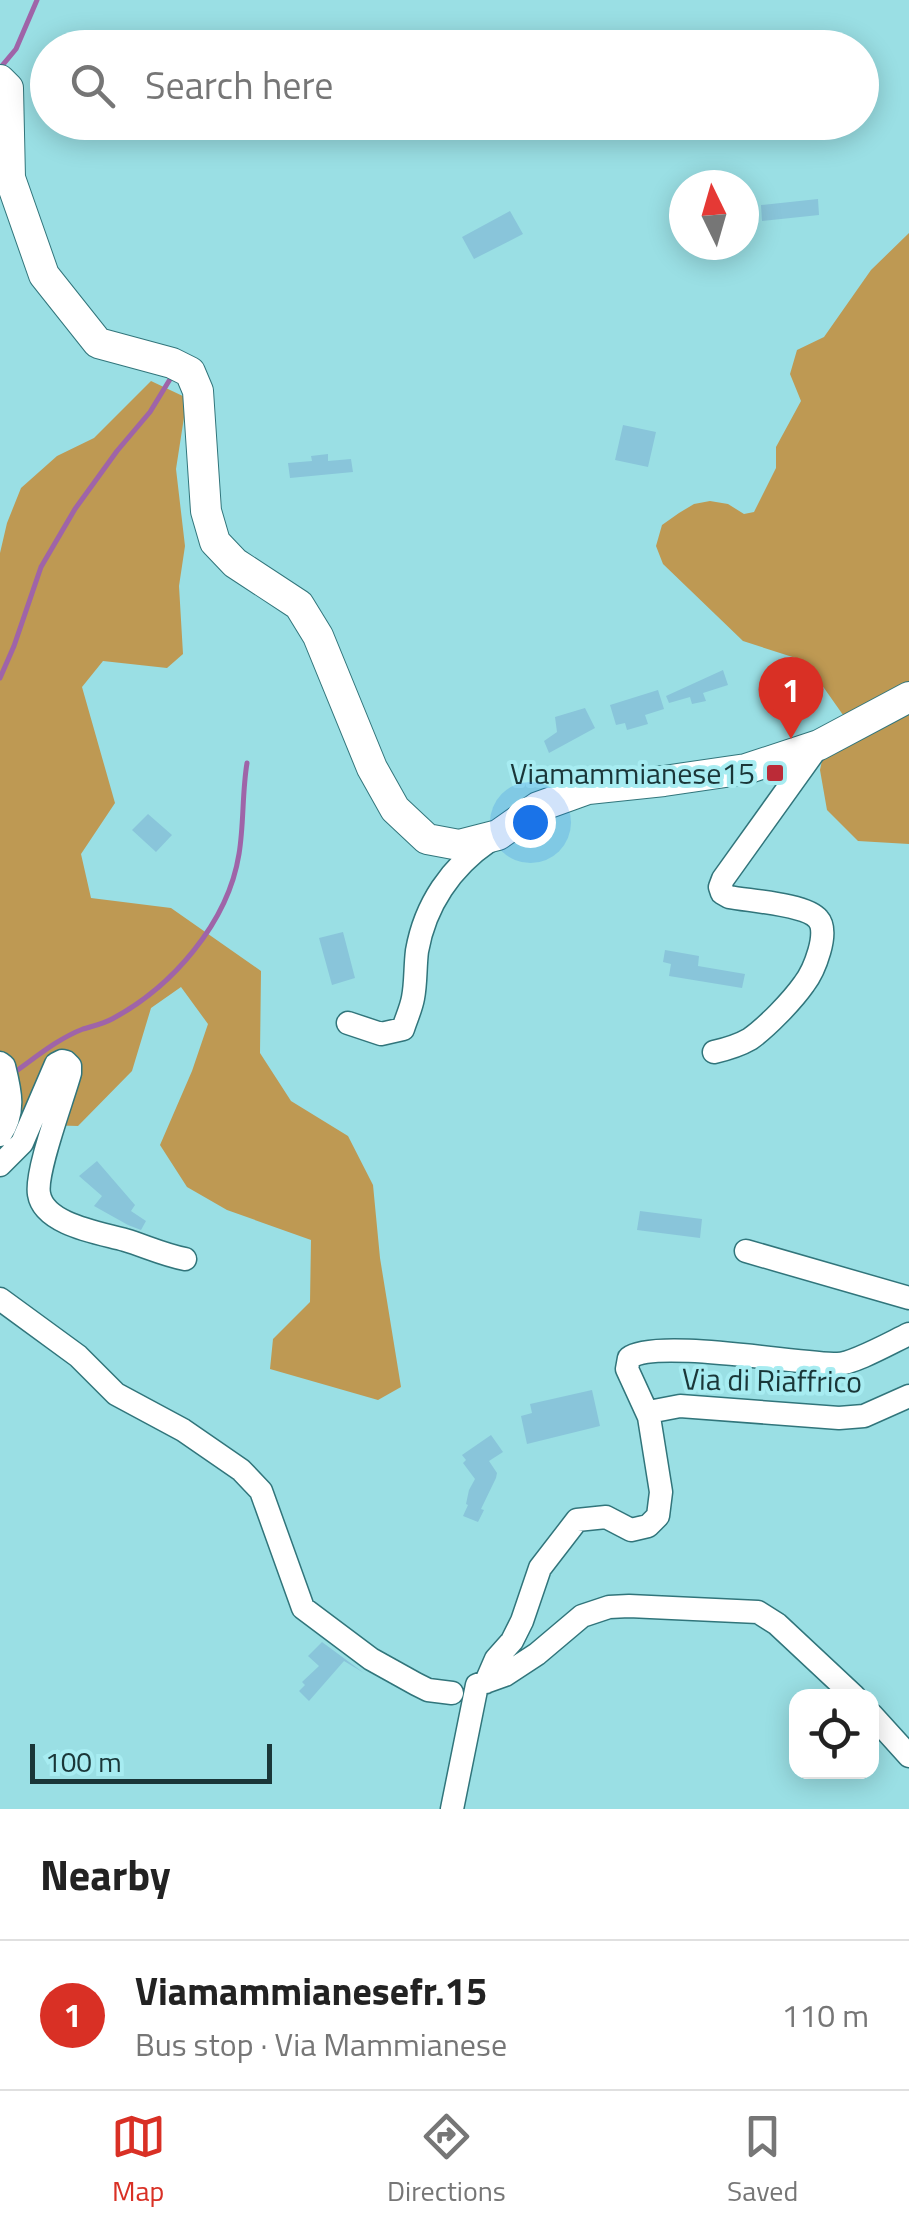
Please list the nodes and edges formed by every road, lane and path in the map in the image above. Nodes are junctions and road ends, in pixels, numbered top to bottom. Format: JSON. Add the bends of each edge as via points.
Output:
{"nodes":[{"id":1,"x":0,"y":80,"type":"edge"},
{"id":2,"x":909,"y":697,"type":"edge"},
{"id":3,"x":819,"y":745,"type":"junction"},
{"id":4,"x":498,"y":835,"type":"junction"},
{"id":5,"x":348,"y":1023,"type":"dead end"},
{"id":6,"x":714,"y":1052,"type":"dead end"},
{"id":7,"x":0,"y":1064,"type":"edge"},
{"id":8,"x":0,"y":1135,"type":"edge"},
{"id":9,"x":0,"y":1166,"type":"edge"},
{"id":10,"x":746,"y":1251,"type":"dead end"},
{"id":11,"x":184,"y":1259,"type":"dead end"},
{"id":12,"x":909,"y":1298,"type":"edge"},
{"id":13,"x":0,"y":1300,"type":"edge"},
{"id":14,"x":909,"y":1334,"type":"edge"},
{"id":15,"x":909,"y":1396,"type":"edge"},
{"id":16,"x":649,"y":1417,"type":"junction"},
{"id":17,"x":482,"y":1683,"type":"junction"},
{"id":18,"x":847,"y":1689,"type":"edge"},
{"id":19,"x":879,"y":1723,"type":"edge"},
{"id":20,"x":909,"y":1756,"type":"edge"},
{"id":21,"x":452,"y":1809,"type":"edge"}],
"edges":[{"from":1,"to":4,"type":"main road","via":[[8,88],[10,178],[44,275],[98,343],[190,372],[198,391],[214,542],[299,605],[395,809],[427,839],[459,846]]},
{"from":2,"to":3,"type":"main road"},
{"from":3,"to":4,"type":"main road","via":[[746,768],[588,788],[538,807]]},
{"from":3,"to":6,"type":"street","via":[[720,887],[729,897],[817,916],[823,938],[805,983],[771,1020],[747,1040]]},
{"from":4,"to":5,"type":"street","via":[[467,856],[427,916],[402,1028],[381,1034]]},
{"from":7,"to":8,"type":"street","via":[[12,1098]]},
{"from":9,"to":11,"type":"street","via":[[22,1143],[56,1064],[66,1062],[70,1073],[38,1181],[41,1202],[68,1224]]},
{"from":10,"to":12,"type":"street"},
{"from":13,"to":17,"type":"street","via":[[78,1356],[116,1394],[241,1470],[261,1491],[303,1608],[442,1697]]},
{"from":14,"to":16,"type":"street","via":[[842,1364],[636,1352],[627,1369]]},
{"from":15,"to":16,"type":"street","name":"Via di Riaffrico","via":[[864,1416],[680,1406]]},
{"from":16,"to":17,"type":"street","name":"Via di Riaffrico","via":[[658,1516],[631,1530],[606,1517],[577,1520],[540,1568],[522,1621]]},
{"from":17,"to":18,"type":"street","via":[[537,1654],[582,1616],[628,1606],[758,1612]]},
{"from":17,"to":21,"type":"street","name":"Via di Riaffrico"},
{"from":19,"to":20,"type":"street"}]}
